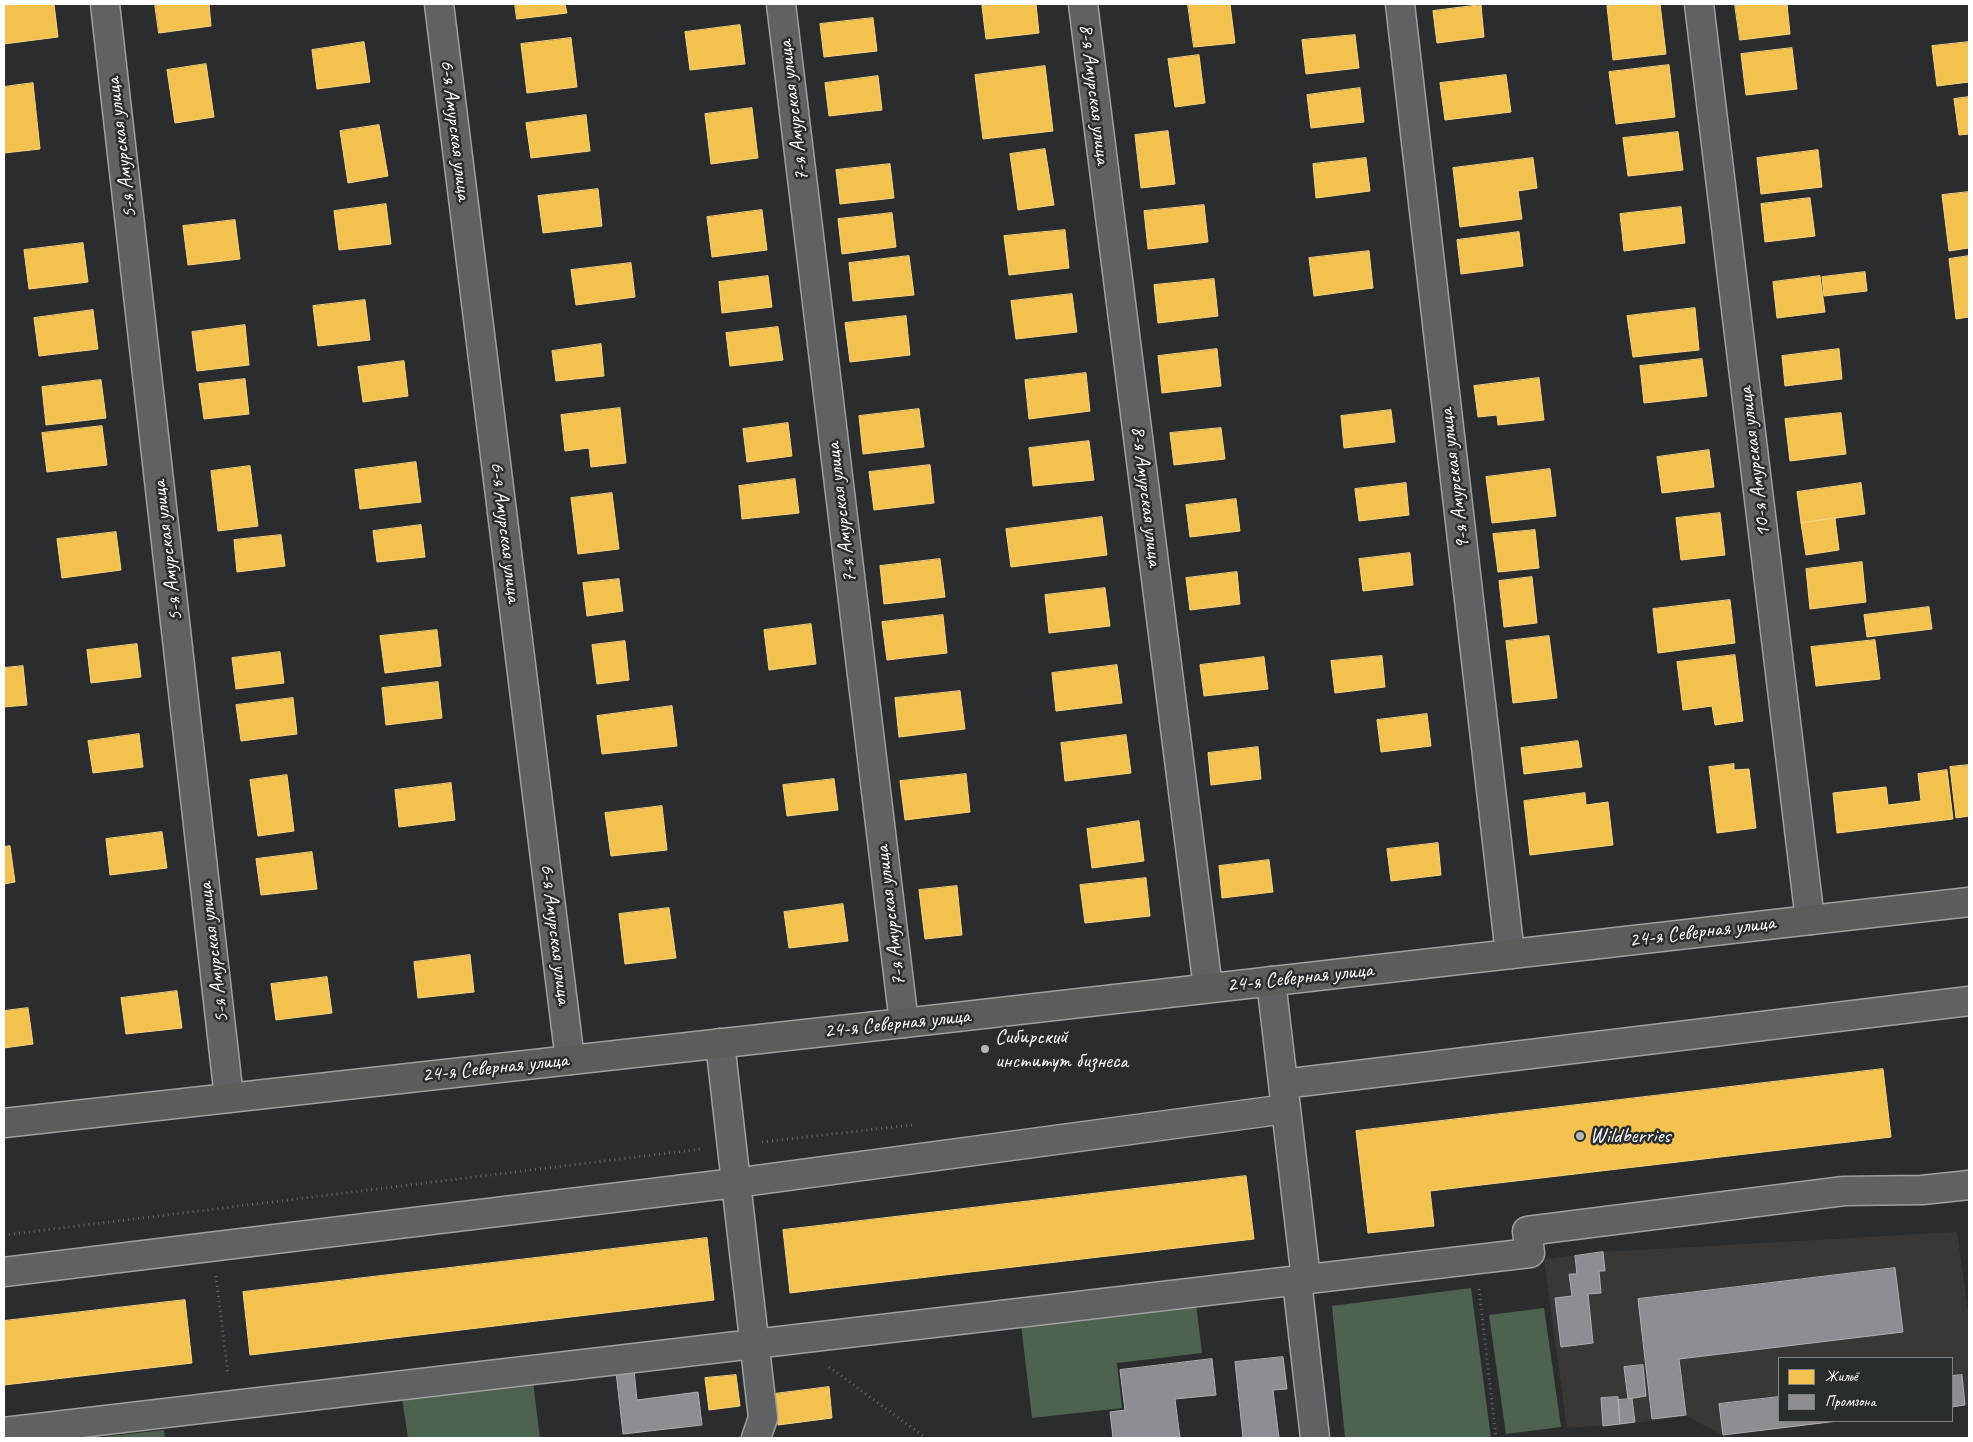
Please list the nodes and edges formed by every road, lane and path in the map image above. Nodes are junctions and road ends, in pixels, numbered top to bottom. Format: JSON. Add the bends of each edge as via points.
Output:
{"nodes":[{"id":1,"x":105,"y":4,"type":"edge"},
{"id":2,"x":440,"y":4,"type":"edge"},
{"id":3,"x":781,"y":4,"type":"edge"},
{"id":4,"x":1083,"y":4,"type":"edge"},
{"id":5,"x":1400,"y":4,"type":"edge"},
{"id":6,"x":1699,"y":4,"type":"edge"},
{"id":7,"x":1969,"y":902,"type":"edge"},
{"id":8,"x":1810,"y":920,"type":"junction"},
{"id":9,"x":1510,"y":954,"type":"junction"},
{"id":10,"x":1270,"y":981,"type":"junction"},
{"id":11,"x":1208,"y":988,"type":"junction"},
{"id":12,"x":1969,"y":1005,"type":"edge"},
{"id":13,"x":904,"y":1023,"type":"junction"},
{"id":14,"x":720,"y":1043,"type":"junction"},
{"id":15,"x":570,"y":1060,"type":"junction"},
{"id":16,"x":1284,"y":1096,"type":"junction"},
{"id":17,"x":229,"y":1098,"type":"junction"},
{"id":18,"x":4,"y":1123,"type":"edge"},
{"id":19,"x":920,"y":1124,"type":"dead end"},
{"id":20,"x":732,"y":1146,"type":"junction"},
{"id":21,"x":736,"y":1182,"type":"junction"},
{"id":22,"x":1969,"y":1185,"type":"edge"},
{"id":23,"x":4,"y":1235,"type":"edge"},
{"id":24,"x":213,"y":1246,"type":"junction"},
{"id":25,"x":1475,"y":1258,"type":"junction"},
{"id":26,"x":4,"y":1272,"type":"edge"},
{"id":27,"x":1301,"y":1280,"type":"junction"},
{"id":28,"x":793,"y":1339,"type":"junction"},
{"id":29,"x":756,"y":1343,"type":"junction"},
{"id":30,"x":232,"y":1405,"type":"junction"},
{"id":31,"x":4,"y":1432,"type":"edge"},
{"id":32,"x":756,"y":1438,"type":"edge"},
{"id":33,"x":926,"y":1438,"type":"edge"},
{"id":34,"x":1315,"y":1438,"type":"edge"},
{"id":35,"x":1496,"y":1438,"type":"edge"}],
"edges":[{"from":1,"to":17,"type":"street","name":"5-я Амурская улица"},
{"from":2,"to":15,"type":"street","name":"6-я Амурская улица"},
{"from":3,"to":13,"type":"street","name":"7-я Амурская улица"},
{"from":4,"to":11,"type":"street","name":"8-я Амурская улица"},
{"from":5,"to":9,"type":"street","name":"9-я Амурская улица"},
{"from":6,"to":8,"type":"street","name":"10-я Амурская улица"},
{"from":7,"to":8,"type":"main road","name":"24-я Северная улица"},
{"from":8,"to":9,"type":"main road","name":"24-я Северная улица"},
{"from":9,"to":10,"type":"main road","name":"24-я Северная улица"},
{"from":10,"to":11,"type":"main road","name":"24-я Северная улица"},
{"from":10,"to":16,"type":"street"},
{"from":11,"to":13,"type":"main road","name":"24-я Северная улица"},
{"from":12,"to":16,"type":"street"},
{"from":13,"to":14,"type":"main road","name":"24-я Северная улица"},
{"from":14,"to":15,"type":"main road","name":"24-я Северная улица"},
{"from":14,"to":20,"type":"street"},
{"from":15,"to":17,"type":"main road","name":"24-я Северная улица"},
{"from":16,"to":21,"type":"street"},
{"from":16,"to":27,"type":"street"},
{"from":17,"to":18,"type":"main road","name":"24-я Северная улица"},
{"from":19,"to":20,"type":"path"},
{"from":20,"to":21,"type":"street"},
{"from":20,"to":23,"type":"path"},
{"from":21,"to":24,"type":"street"},
{"from":21,"to":29,"type":"street"},
{"from":22,"to":25,"type":"street","via":[[1922,1190],[1844,1191],[1527,1231],[1530,1252]]},
{"from":24,"to":26,"type":"street"},
{"from":24,"to":30,"type":"path"},
{"from":25,"to":27,"type":"street"},
{"from":25,"to":35,"type":"path"},
{"from":27,"to":28,"type":"street"},
{"from":27,"to":34,"type":"street"},
{"from":28,"to":29,"type":"street"},
{"from":28,"to":33,"type":"path"},
{"from":29,"to":30,"type":"street"},
{"from":29,"to":32,"type":"street","via":[[763,1418]]},
{"from":30,"to":31,"type":"street"}]}
